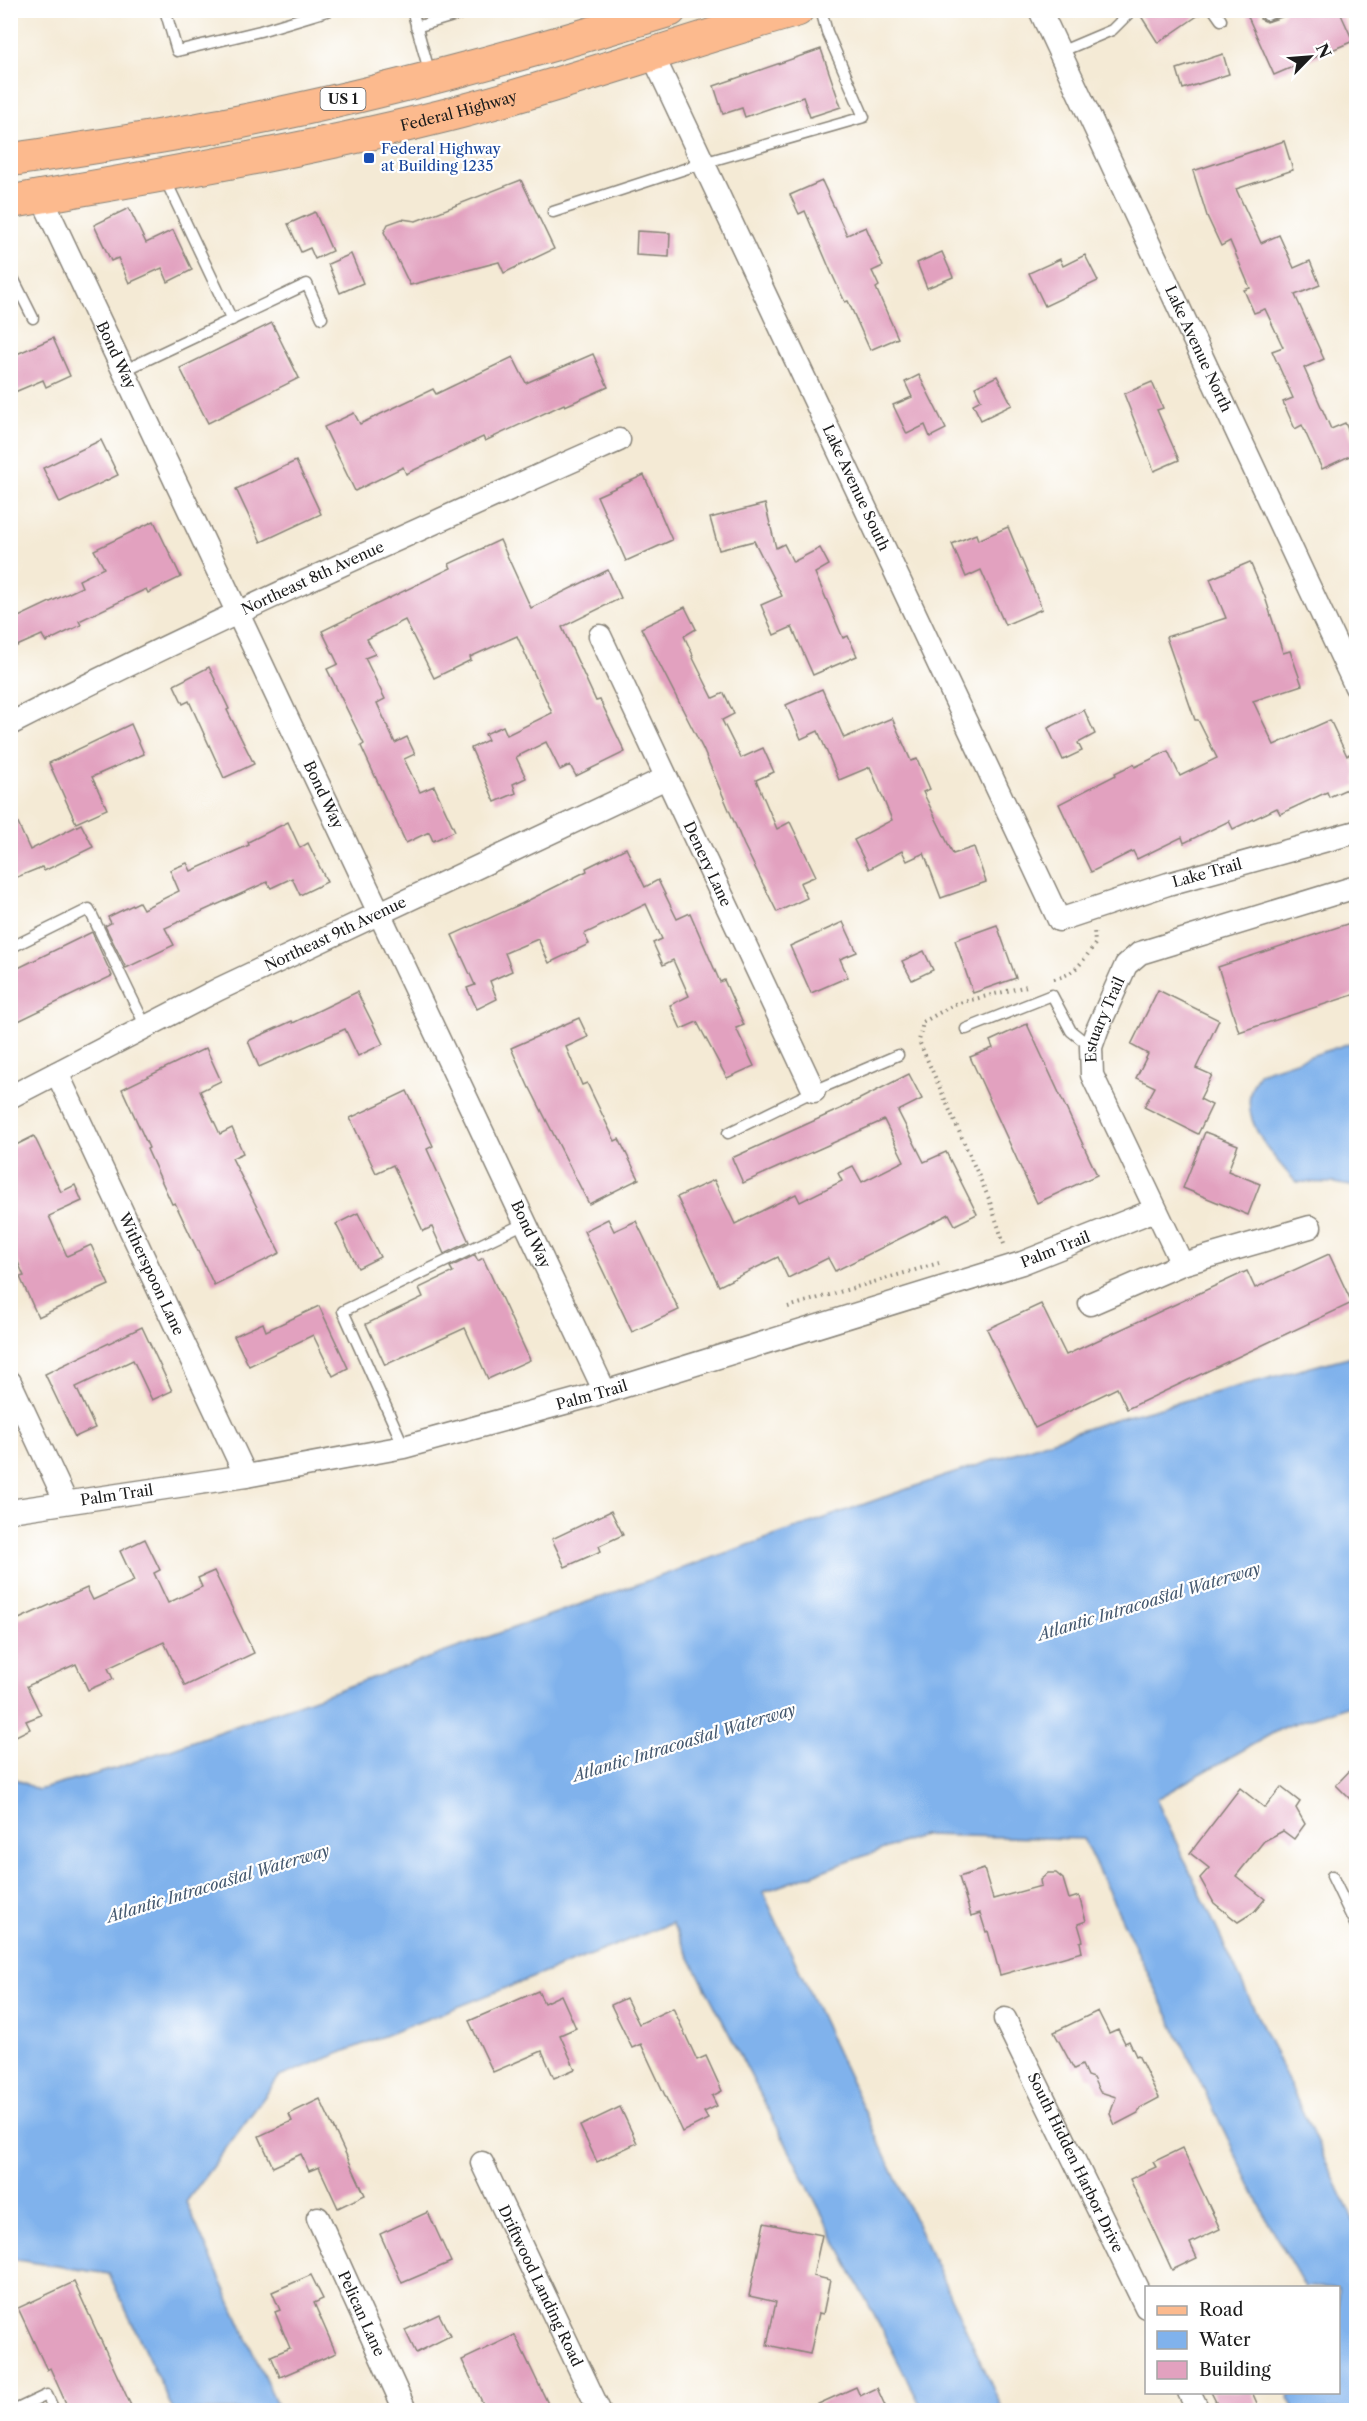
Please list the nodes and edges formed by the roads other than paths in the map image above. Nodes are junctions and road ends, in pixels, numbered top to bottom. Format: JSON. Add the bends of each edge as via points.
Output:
{"nodes":[{"id":1,"x":165,"y":10,"type":"edge"},
{"id":2,"x":330,"y":10,"type":"edge"},
{"id":3,"x":412,"y":10,"type":"edge"},
{"id":4,"x":473,"y":10,"type":"edge"},
{"id":5,"x":797,"y":10,"type":"edge"},
{"id":6,"x":821,"y":10,"type":"edge"},
{"id":7,"x":1040,"y":10,"type":"edge"},
{"id":8,"x":1132,"y":10,"type":"edge"},
{"id":9,"x":649,"y":13,"type":"edge"},
{"id":10,"x":416,"y":27,"type":"junction"},
{"id":11,"x":1060,"y":52,"type":"junction"},
{"id":12,"x":653,"y":56,"type":"junction"},
{"id":13,"x":431,"y":78,"type":"junction"},
{"id":14,"x":10,"y":160,"type":"edge"},
{"id":15,"x":703,"y":163,"type":"junction"},
{"id":16,"x":163,"y":174,"type":"junction"},
{"id":17,"x":26,"y":199,"type":"edge"},
{"id":18,"x":554,"y":212,"type":"dead end"},
{"id":19,"x":10,"y":272,"type":"edge"},
{"id":20,"x":33,"y":318,"type":"dead end"},
{"id":21,"x":322,"y":318,"type":"dead end"},
{"id":22,"x":232,"y":320,"type":"junction"},
{"id":23,"x":123,"y":371,"type":"junction"},
{"id":24,"x":619,"y":441,"type":"dead end"},
{"id":25,"x":238,"y":614,"type":"junction"},
{"id":26,"x":600,"y":636,"type":"dead end"},
{"id":27,"x":1356,"y":687,"type":"edge"},
{"id":28,"x":10,"y":724,"type":"edge"},
{"id":29,"x":666,"y":778,"type":"junction"},
{"id":30,"x":1356,"y":832,"type":"edge"},
{"id":31,"x":1356,"y":887,"type":"edge"},
{"id":32,"x":379,"y":913,"type":"junction"},
{"id":33,"x":1059,"y":920,"type":"joint"},
{"id":34,"x":10,"y":948,"type":"edge"},
{"id":35,"x":146,"y":1027,"type":"junction"},
{"id":36,"x":966,"y":1029,"type":"dead end"},
{"id":37,"x":1091,"y":1047,"type":"junction"},
{"id":38,"x":898,"y":1055,"type":"dead end"},
{"id":39,"x":57,"y":1073,"type":"junction"},
{"id":40,"x":814,"y":1091,"type":"junction"},
{"id":41,"x":12,"y":1093,"type":"edge"},
{"id":42,"x":728,"y":1133,"type":"dead end"},
{"id":43,"x":1155,"y":1210,"type":"junction"},
{"id":44,"x":525,"y":1223,"type":"junction"},
{"id":45,"x":1310,"y":1227,"type":"dead end"},
{"id":46,"x":1182,"y":1264,"type":"junction"},
{"id":47,"x":1090,"y":1304,"type":"dead end"},
{"id":48,"x":10,"y":1382,"type":"edge"},
{"id":49,"x":605,"y":1392,"type":"junction"},
{"id":50,"x":404,"y":1447,"type":"junction"},
{"id":51,"x":246,"y":1476,"type":"junction"},
{"id":52,"x":66,"y":1502,"type":"junction"},
{"id":53,"x":10,"y":1510,"type":"edge"},
{"id":54,"x":1332,"y":1876,"type":"dead end"},
{"id":55,"x":1356,"y":1926,"type":"edge"},
{"id":56,"x":1005,"y":2019,"type":"dead end"},
{"id":57,"x":482,"y":2163,"type":"dead end"},
{"id":58,"x":318,"y":2218,"type":"dead end"},
{"id":59,"x":1145,"y":2305,"type":"edge"},
{"id":60,"x":1190,"y":2394,"type":"edge"},
{"id":61,"x":15,"y":2410,"type":"edge"},
{"id":62,"x":54,"y":2410,"type":"edge"},
{"id":63,"x":405,"y":2410,"type":"edge"},
{"id":64,"x":599,"y":2410,"type":"edge"},
{"id":65,"x":1198,"y":2410,"type":"edge"}],
"edges":[{"from":1,"to":2,"type":"lane","via":[[177,51]]},
{"from":3,"to":10,"type":"lane"},
{"from":4,"to":10,"type":"lane"},
{"from":5,"to":12,"type":"main road","name":"Federal Highway"},
{"from":6,"to":15,"type":"lane","via":[[864,117]]},
{"from":7,"to":11,"type":"street","name":"Lake Avenue North"},
{"from":8,"to":11,"type":"lane","via":[[1112,30]]},
{"from":9,"to":13,"type":"main road","number":"US 1","via":[[532,52]]},
{"from":10,"to":13,"type":"lane"},
{"from":11,"to":27,"type":"street","name":"Lake Avenue North"},
{"from":12,"to":15,"type":"street","name":"Lake Avenue South"},
{"from":12,"to":16,"type":"main road","name":"Federal Highway","via":[[379,132]]},
{"from":13,"to":14,"type":"main road","number":"US 1","via":[[239,122]]},
{"from":15,"to":18,"type":"lane"},
{"from":15,"to":33,"type":"street","name":"Lake Avenue South"},
{"from":16,"to":17,"type":"main road","name":"Federal Highway"},
{"from":16,"to":22,"type":"lane"},
{"from":17,"to":23,"type":"street","name":"Bond Way"},
{"from":19,"to":20,"type":"lane"},
{"from":21,"to":22,"type":"lane","via":[[307,284]]},
{"from":22,"to":23,"type":"lane"},
{"from":23,"to":25,"type":"street","name":"Bond Way"},
{"from":24,"to":25,"type":"street","name":"Northeast 8th Avenue","via":[[415,530]]},
{"from":25,"to":28,"type":"street","name":"Northeast 8th Avenue"},
{"from":25,"to":32,"type":"street","name":"Bond Way"},
{"from":26,"to":29,"type":"street","name":"Denery Lane"},
{"from":29,"to":32,"type":"street","name":"Northeast 9th Avenue"},
{"from":29,"to":40,"type":"street","name":"Denery Lane"},
{"from":30,"to":33,"type":"street","name":"Lake Trail","via":[[1168,884]]},
{"from":31,"to":37,"type":"street","name":"Estuary Trail","via":[[1140,953],[1120,975]]},
{"from":32,"to":35,"type":"street","name":"Northeast 9th Avenue"},
{"from":32,"to":44,"type":"street","name":"Bond Way"},
{"from":34,"to":35,"type":"lane","via":[[89,909]]},
{"from":35,"to":39,"type":"street","name":"Northeast 9th Avenue"},
{"from":36,"to":37,"type":"lane","via":[[1052,995],[1071,1031]]},
{"from":37,"to":43,"type":"street","name":"Estuary Trail","via":[[1092,1075]]},
{"from":38,"to":40,"type":"lane"},
{"from":39,"to":41,"type":"street","name":"Northeast 9th Avenue"},
{"from":39,"to":51,"type":"street","name":"Witherspoon Lane"},
{"from":40,"to":42,"type":"lane"},
{"from":43,"to":46,"type":"street","name":"Estuary Trail"},
{"from":43,"to":49,"type":"street","name":"Palm Trail","via":[[1022,1263]]},
{"from":44,"to":49,"type":"street","name":"Bond Way"},
{"from":44,"to":50,"type":"lane","via":[[343,1311]]},
{"from":45,"to":46,"type":"street"},
{"from":46,"to":47,"type":"street"},
{"from":48,"to":52,"type":"street"},
{"from":49,"to":50,"type":"street","name":"Palm Trail"},
{"from":50,"to":51,"type":"street","name":"Palm Trail"},
{"from":51,"to":52,"type":"street","name":"Palm Trail"},
{"from":52,"to":53,"type":"street","name":"Palm Trail"},
{"from":54,"to":55,"type":"lane"},
{"from":56,"to":59,"type":"street","name":"South Hidden Harbor Drive"},
{"from":57,"to":64,"type":"street","name":"Driftwood Landing Road"},
{"from":58,"to":63,"type":"street","name":"Pelican Lane"},
{"from":60,"to":65,"type":"street"},
{"from":61,"to":62,"type":"lane","via":[[46,2395]]}]}
